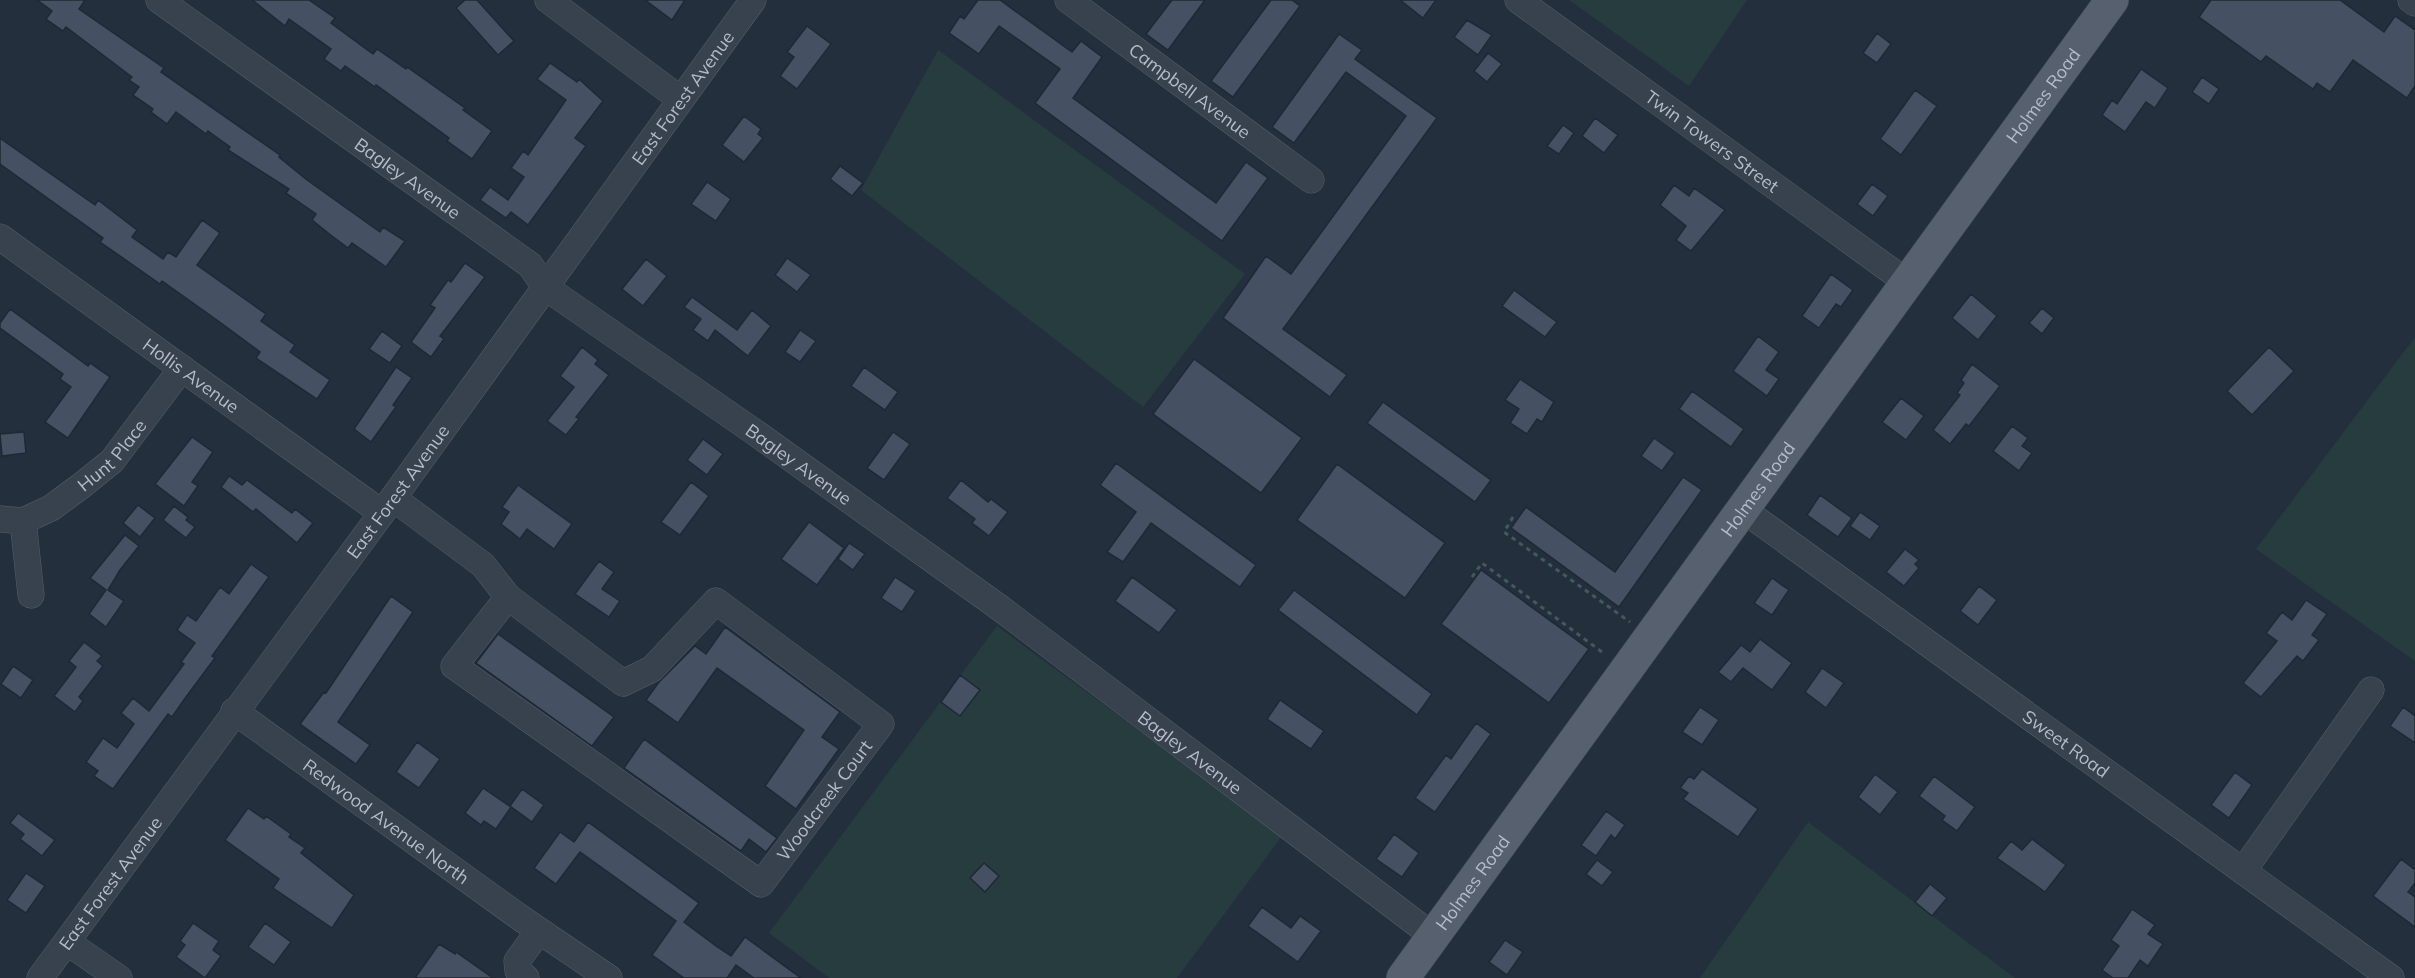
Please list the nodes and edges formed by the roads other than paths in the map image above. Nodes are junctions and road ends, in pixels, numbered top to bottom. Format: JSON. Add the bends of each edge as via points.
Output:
{"nodes":[{"id":1,"x":159,"y":0,"type":"edge"},
{"id":2,"x":548,"y":0,"type":"edge"},
{"id":3,"x":753,"y":0,"type":"edge"},
{"id":4,"x":1068,"y":0,"type":"edge"},
{"id":5,"x":1518,"y":0,"type":"edge"},
{"id":6,"x":2112,"y":0,"type":"edge"},
{"id":7,"x":2411,"y":0,"type":"edge"},
{"id":8,"x":2415,"y":3,"type":"edge"},
{"id":9,"x":680,"y":99,"type":"junction"},
{"id":10,"x":1311,"y":180,"type":"dead end"},
{"id":11,"x":0,"y":237,"type":"edge"},
{"id":12,"x":1908,"y":283,"type":"junction"},
{"id":13,"x":545,"y":287,"type":"junction"},
{"id":14,"x":182,"y":368,"type":"junction"},
{"id":15,"x":388,"y":505,"type":"junction"},
{"id":16,"x":1742,"y":509,"type":"junction"},
{"id":17,"x":12,"y":520,"type":"edge"},
{"id":18,"x":31,"y":596,"type":"dead end"},
{"id":19,"x":508,"y":597,"type":"junction"},
{"id":20,"x":2371,"y":690,"type":"dead end"},
{"id":21,"x":234,"y":711,"type":"junction"},
{"id":22,"x":2243,"y":871,"type":"junction"},
{"id":23,"x":539,"y":931,"type":"junction"},
{"id":24,"x":1433,"y":936,"type":"junction"},
{"id":25,"x":67,"y":942,"type":"junction"},
{"id":26,"x":40,"y":978,"type":"edge"},
{"id":27,"x":119,"y":978,"type":"edge"},
{"id":28,"x":526,"y":978,"type":"edge"},
{"id":29,"x":609,"y":978,"type":"edge"},
{"id":30,"x":1403,"y":978,"type":"edge"},
{"id":31,"x":2391,"y":978,"type":"edge"}],
"edges":[{"from":1,"to":13,"type":"street","name":"Bagley Avenue","via":[[530,266]]},
{"from":2,"to":9,"type":"street"},
{"from":3,"to":9,"type":"street","name":"East Forest Avenue"},
{"from":4,"to":10,"type":"street","name":"Campbell Avenue"},
{"from":5,"to":12,"type":"street","name":"Twin Towers Street"},
{"from":6,"to":12,"type":"main road","name":"Holmes Road"},
{"from":7,"to":8,"type":"street"},
{"from":9,"to":13,"type":"street","name":"East Forest Avenue"},
{"from":11,"to":14,"type":"street","name":"Hollis Avenue"},
{"from":12,"to":16,"type":"main road","name":"Holmes Road"},
{"from":13,"to":15,"type":"street","name":"East Forest Avenue"},
{"from":13,"to":24,"type":"street","name":"Bagley Avenue","via":[[1000,608]]},
{"from":14,"to":15,"type":"street","name":"Hollis Avenue"},
{"from":14,"to":17,"type":"street","name":"Hunt Place","via":[[112,461],[51,508]]},
{"from":15,"to":19,"type":"street","name":"Woodcreek Court","via":[[483,566]]},
{"from":15,"to":21,"type":"street","name":"East Forest Avenue"},
{"from":16,"to":22,"type":"street","name":"Sweet Road"},
{"from":16,"to":24,"type":"main road","name":"Holmes Road"},
{"from":17,"to":18,"type":"street","name":"Hunt Place"},
{"from":19,"to":19,"type":"street","name":"Woodcreek Court","via":[[454,666],[761,884],[881,724],[716,601],[652,669],[623,683]]},
{"from":20,"to":22,"type":"street"},
{"from":21,"to":23,"type":"street","name":"Redwood Avenue North"},
{"from":21,"to":25,"type":"street","name":"East Forest Avenue"},
{"from":22,"to":31,"type":"street","name":"Sweet Road"},
{"from":23,"to":28,"type":"street","via":[[517,961],[518,972]]},
{"from":23,"to":29,"type":"street","name":"Redwood Avenue North"},
{"from":24,"to":30,"type":"main road","name":"Holmes Road"},
{"from":25,"to":26,"type":"street","name":"East Forest Avenue"},
{"from":25,"to":27,"type":"street"}]}
